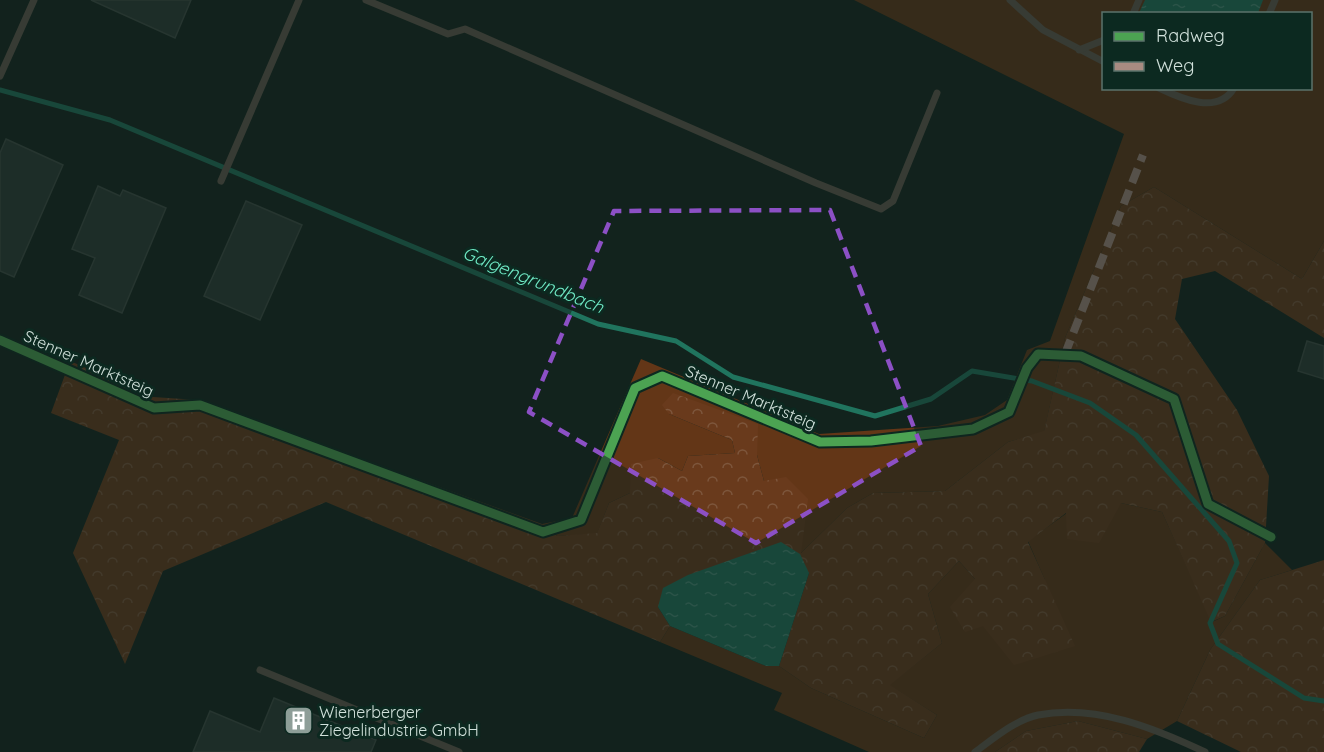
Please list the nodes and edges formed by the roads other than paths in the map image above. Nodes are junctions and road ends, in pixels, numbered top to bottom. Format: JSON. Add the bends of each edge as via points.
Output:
{"nodes":[{"id":1,"x":34,"y":0,"type":"edge"},
{"id":2,"x":299,"y":0,"type":"edge"},
{"id":3,"x":366,"y":0,"type":"edge"},
{"id":4,"x":1010,"y":0,"type":"edge"},
{"id":5,"x":1102,"y":41,"type":"edge"},
{"id":6,"x":1079,"y":50,"type":"junction"},
{"id":7,"x":1102,"y":61,"type":"edge"},
{"id":8,"x":0,"y":75,"type":"edge"},
{"id":9,"x":1165,"y":90,"type":"edge"},
{"id":10,"x":1233,"y":90,"type":"edge"},
{"id":11,"x":937,"y":93,"type":"dead end"},
{"id":12,"x":221,"y":181,"type":"dead end"},
{"id":13,"x":260,"y":670,"type":"dead end"},
{"id":14,"x":459,"y":752,"type":"edge"},
{"id":15,"x":975,"y":752,"type":"edge"},
{"id":16,"x":1205,"y":752,"type":"edge"}],
"edges":[{"from":1,"to":8,"type":"lane"},
{"from":2,"to":12,"type":"lane"},
{"from":3,"to":11,"type":"lane","via":[[448,34],[465,29],[881,209],[893,201]]},
{"from":4,"to":6,"type":"lane","via":[[1044,30]]},
{"from":5,"to":6,"type":"lane"},
{"from":6,"to":7,"type":"lane"},
{"from":9,"to":10,"type":"lane","via":[[1195,102],[1213,103],[1229,97]]},
{"from":13,"to":14,"type":"lane"},
{"from":15,"to":16,"type":"lane","via":[[1002,732],[1036,715],[1081,713],[1159,731]]}]}
